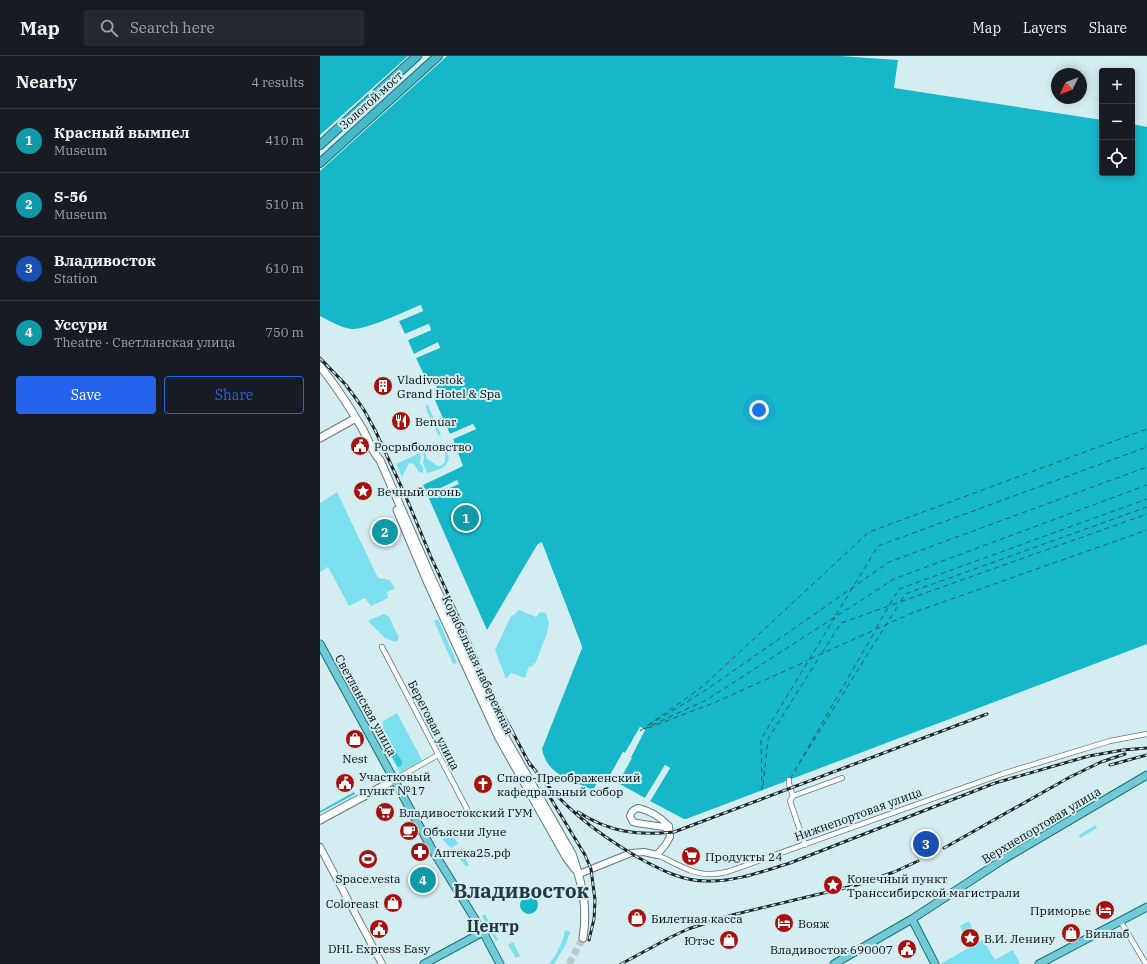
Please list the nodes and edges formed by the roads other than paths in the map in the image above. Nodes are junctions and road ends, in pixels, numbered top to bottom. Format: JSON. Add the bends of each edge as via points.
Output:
{"nodes":[{"id":1,"x":417,"y":56,"type":"edge"},
{"id":2,"x":438,"y":56,"type":"edge"},
{"id":3,"x":320,"y":145,"type":"edge"},
{"id":4,"x":320,"y":163,"type":"edge"},
{"id":5,"x":320,"y":366,"type":"edge"},
{"id":6,"x":356,"y":418,"type":"junction"},
{"id":7,"x":320,"y":438,"type":"edge"},
{"id":8,"x":320,"y":644,"type":"edge"},
{"id":9,"x":382,"y":648,"type":"dead end"},
{"id":10,"x":1147,"y":734,"type":"edge"},
{"id":11,"x":438,"y":756,"type":"junction"},
{"id":12,"x":1147,"y":775,"type":"edge"},
{"id":13,"x":842,"y":778,"type":"dead end"},
{"id":14,"x":394,"y":780,"type":"junction"},
{"id":15,"x":789,"y":780,"type":"dead end"},
{"id":16,"x":793,"y":796,"type":"junction"},
{"id":17,"x":468,"y":811,"type":"dead end"},
{"id":18,"x":320,"y":820,"type":"edge"},
{"id":19,"x":669,"y":831,"type":"junction"},
{"id":20,"x":805,"y":845,"type":"junction"},
{"id":21,"x":320,"y":847,"type":"edge"},
{"id":22,"x":657,"y":855,"type":"junction"},
{"id":23,"x":579,"y":874,"type":"junction"},
{"id":24,"x":1147,"y":908,"type":"edge"},
{"id":25,"x":912,"y":919,"type":"junction"},
{"id":26,"x":1121,"y":922,"type":"junction"},
{"id":27,"x":483,"y":932,"type":"junction"},
{"id":28,"x":583,"y":938,"type":"tunnel mouth"},
{"id":29,"x":382,"y":964,"type":"edge"},
{"id":30,"x":424,"y":964,"type":"edge"},
{"id":31,"x":500,"y":964,"type":"edge"},
{"id":32,"x":834,"y":964,"type":"edge"},
{"id":33,"x":935,"y":964,"type":"edge"},
{"id":34,"x":1039,"y":964,"type":"edge"},
{"id":35,"x":1146,"y":964,"type":"edge"}],
"edges":[{"from":1,"to":3,"type":"highway","name":"Золотой мост"},
{"from":2,"to":4,"type":"highway","name":"Золотой мост"},
{"from":5,"to":6,"type":"main road","name":"Корабельная набережная"},
{"from":6,"to":7,"type":"main road"},
{"from":6,"to":23,"type":"main road","name":"Корабельная набережная","via":[[380,460],[504,735],[572,854]]},
{"from":8,"to":14,"type":"main road","name":"Светланская улица"},
{"from":9,"to":11,"type":"street","name":"Береговая улица"},
{"from":10,"to":20,"type":"street","name":"Нижнепортовая улица","via":[[1110,741],[1002,774]]},
{"from":11,"to":14,"type":"street"},
{"from":11,"to":17,"type":"street","name":"Береговая улица"},
{"from":12,"to":25,"type":"main road","name":"Верхнепортовая улица","via":[[1004,859]]},
{"from":13,"to":16,"type":"street"},
{"from":14,"to":18,"type":"main road"},
{"from":14,"to":27,"type":"main road","name":"Светланская улица","via":[[447,875]]},
{"from":15,"to":16,"type":"street"},
{"from":16,"to":20,"type":"street","via":[[790,801]]},
{"from":19,"to":19,"type":"street","via":[[669,826],[665,822],[643,809],[632,810],[630,816],[633,822],[664,827]]},
{"from":19,"to":22,"type":"street","via":[[670,837]]},
{"from":20,"to":22,"type":"street","name":"Нижнепортовая улица","via":[[727,872],[711,874],[691,871]]},
{"from":21,"to":29,"type":"street"},
{"from":22,"to":23,"type":"street","name":"Нижнепортовая улица","via":[[632,853]]},
{"from":23,"to":28,"type":"main road","name":"Корабельная набережная","via":[[586,909]]},
{"from":24,"to":26,"type":"main road"},
{"from":25,"to":32,"type":"main road","name":"Верхнепортовая улица"},
{"from":25,"to":33,"type":"main road"},
{"from":26,"to":34,"type":"main road"},
{"from":26,"to":35,"type":"street"},
{"from":27,"to":30,"type":"main road"},
{"from":27,"to":31,"type":"main road","name":"Светланская улица"}]}
